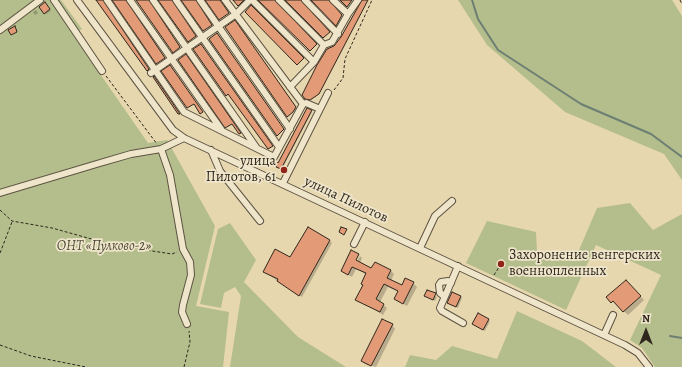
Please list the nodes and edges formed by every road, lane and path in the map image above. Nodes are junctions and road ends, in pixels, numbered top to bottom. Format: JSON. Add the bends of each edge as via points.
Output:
{"nodes":[{"id":1,"x":40,"y":0,"type":"edge"},
{"id":2,"x":54,"y":0,"type":"edge"},
{"id":3,"x":77,"y":0,"type":"edge"},
{"id":4,"x":107,"y":0,"type":"edge"},
{"id":5,"x":130,"y":0,"type":"edge"},
{"id":6,"x":153,"y":0,"type":"edge"},
{"id":7,"x":176,"y":0,"type":"edge"},
{"id":8,"x":200,"y":0,"type":"edge"},
{"id":9,"x":225,"y":0,"type":"edge"},
{"id":10,"x":251,"y":0,"type":"edge"},
{"id":11,"x":279,"y":0,"type":"edge"},
{"id":12,"x":305,"y":0,"type":"edge"},
{"id":13,"x":333,"y":0,"type":"edge"},
{"id":14,"x":358,"y":0,"type":"edge"},
{"id":15,"x":372,"y":0,"type":"edge"},
{"id":16,"x":680,"y":0,"type":"edge"},
{"id":17,"x":682,"y":4,"type":"edge"},
{"id":18,"x":236,"y":14,"type":"junction"},
{"id":19,"x":348,"y":14,"type":"junction"},
{"id":20,"x":218,"y":26,"type":"junction"},
{"id":21,"x":0,"y":30,"type":"edge"},
{"id":22,"x":338,"y":34,"type":"junction"},
{"id":23,"x":202,"y":38,"type":"junction"},
{"id":24,"x":324,"y":45,"type":"junction"},
{"id":25,"x":187,"y":48,"type":"junction"},
{"id":26,"x":172,"y":59,"type":"junction"},
{"id":27,"x":314,"y":62,"type":"junction"},
{"id":28,"x":102,"y":71,"type":"joint"},
{"id":29,"x":154,"y":72,"type":"junction"},
{"id":30,"x":290,"y":87,"type":"junction"},
{"id":31,"x":328,"y":93,"type":"joint"},
{"id":32,"x":303,"y":104,"type":"junction"},
{"id":33,"x":320,"y":109,"type":"junction"},
{"id":34,"x":290,"y":129,"type":"junction"},
{"id":35,"x":222,"y":131,"type":"junction"},
{"id":36,"x":184,"y":138,"type":"junction"},
{"id":37,"x":279,"y":147,"type":"junction"},
{"id":38,"x":257,"y":148,"type":"junction"},
{"id":39,"x":161,"y":149,"type":"junction"},
{"id":40,"x":211,"y":150,"type":"junction"},
{"id":41,"x":283,"y":183,"type":"junction"},
{"id":42,"x":0,"y":193,"type":"edge"},
{"id":43,"x":452,"y":201,"type":"dead end"},
{"id":44,"x":0,"y":210,"type":"edge"},
{"id":45,"x":12,"y":221,"type":"junction"},
{"id":46,"x":260,"y":221,"type":"dead end"},
{"id":47,"x":365,"y":222,"type":"junction"},
{"id":48,"x":354,"y":244,"type":"dead end"},
{"id":49,"x":420,"y":248,"type":"junction"},
{"id":50,"x":183,"y":249,"type":"junction"},
{"id":51,"x":0,"y":253,"type":"edge"},
{"id":52,"x":501,"y":264,"type":"dead end"},
{"id":53,"x":458,"y":266,"type":"junction"},
{"id":54,"x":490,"y":281,"type":"junction"},
{"id":55,"x":451,"y":283,"type":"junction"},
{"id":56,"x":444,"y":296,"type":"junction"},
{"id":57,"x":613,"y":315,"type":"dead end"},
{"id":58,"x":463,"y":323,"type":"dead end"},
{"id":59,"x":187,"y":324,"type":"joint"},
{"id":60,"x":604,"y":335,"type":"junction"},
{"id":61,"x":0,"y":346,"type":"edge"},
{"id":62,"x":86,"y":367,"type":"edge"},
{"id":63,"x":184,"y":367,"type":"edge"},
{"id":64,"x":649,"y":367,"type":"edge"}],
"edges":[{"from":1,"to":21,"type":"street"},
{"from":2,"to":28,"type":"street"},
{"from":3,"to":36,"type":"street","name":"улица Пилотов","via":[[173,130]]},
{"from":4,"to":29,"type":"street"},
{"from":5,"to":26,"type":"street"},
{"from":6,"to":25,"type":"street"},
{"from":7,"to":23,"type":"street"},
{"from":8,"to":20,"type":"street"},
{"from":9,"to":18,"type":"street"},
{"from":10,"to":18,"type":"street"},
{"from":10,"to":27,"type":"street"},
{"from":11,"to":24,"type":"street"},
{"from":12,"to":22,"type":"street"},
{"from":13,"to":19,"type":"street"},
{"from":14,"to":19,"type":"street"},
{"from":15,"to":31,"type":"path","via":[[345,59],[343,78],[334,90]]},
{"from":16,"to":17,"type":"path"},
{"from":18,"to":20,"type":"street"},
{"from":18,"to":30,"type":"street"},
{"from":19,"to":22,"type":"street"},
{"from":20,"to":23,"type":"street"},
{"from":20,"to":34,"type":"street"},
{"from":22,"to":24,"type":"street","via":[[332,42]]},
{"from":23,"to":25,"type":"street"},
{"from":23,"to":37,"type":"street"},
{"from":24,"to":27,"type":"street"},
{"from":25,"to":26,"type":"street"},
{"from":25,"to":38,"type":"street"},
{"from":26,"to":29,"type":"street"},
{"from":26,"to":35,"type":"street"},
{"from":27,"to":30,"type":"street"},
{"from":28,"to":39,"type":"path"},
{"from":29,"to":35,"type":"street","via":[[184,112]]},
{"from":30,"to":32,"type":"street"},
{"from":31,"to":33,"type":"street"},
{"from":32,"to":33,"type":"street"},
{"from":32,"to":34,"type":"street"},
{"from":33,"to":41,"type":"street"},
{"from":34,"to":37,"type":"street"},
{"from":35,"to":38,"type":"street"},
{"from":36,"to":39,"type":"street"},
{"from":36,"to":40,"type":"street","name":"улица Пилотов"},
{"from":37,"to":38,"type":"street","via":[[274,157]]},
{"from":39,"to":42,"type":"street","via":[[123,156]]},
{"from":39,"to":50,"type":"street","via":[[170,175]]},
{"from":40,"to":41,"type":"street","name":"улица Пилотов"},
{"from":40,"to":46,"type":"street","via":[[220,170]]},
{"from":41,"to":47,"type":"street","name":"улица Пилотов"},
{"from":43,"to":49,"type":"street","via":[[435,216]]},
{"from":44,"to":45,"type":"path"},
{"from":45,"to":50,"type":"path","via":[[52,228],[113,245],[172,254]]},
{"from":45,"to":51,"type":"path"},
{"from":47,"to":48,"type":"street"},
{"from":47,"to":49,"type":"street","name":"улица Пилотов"},
{"from":49,"to":53,"type":"street","name":"улица Пилотов"},
{"from":50,"to":59,"type":"street","via":[[191,269],[182,312]]},
{"from":52,"to":54,"type":"path"},
{"from":53,"to":54,"type":"street","name":"улица Пилотов"},
{"from":53,"to":55,"type":"street"},
{"from":54,"to":60,"type":"street","name":"улица Пилотов"},
{"from":55,"to":56,"type":"street"},
{"from":55,"to":56,"type":"street","via":[[442,282],[439,285],[440,293]]},
{"from":56,"to":58,"type":"street","via":[[440,306],[442,311]]},
{"from":57,"to":60,"type":"street"},
{"from":59,"to":63,"type":"path","via":[[190,342]]},
{"from":60,"to":64,"type":"street","name":"улица Пилотов","via":[[638,354]]},
{"from":61,"to":62,"type":"path","via":[[31,356]]}]}
